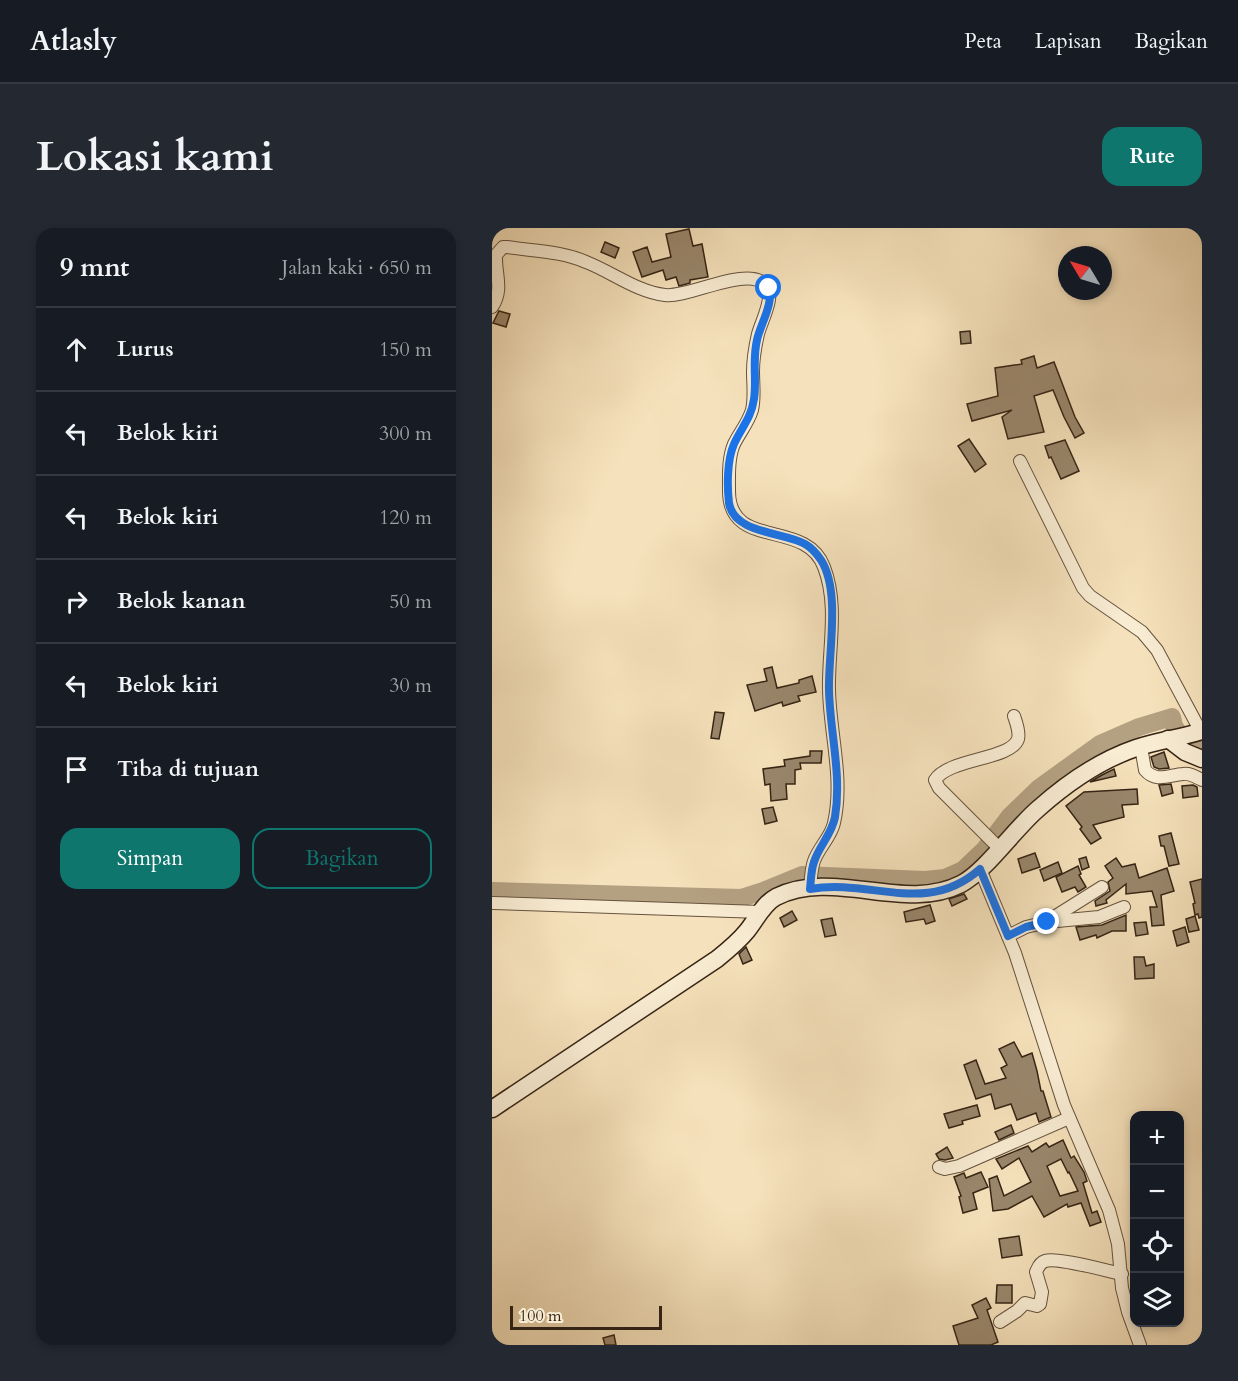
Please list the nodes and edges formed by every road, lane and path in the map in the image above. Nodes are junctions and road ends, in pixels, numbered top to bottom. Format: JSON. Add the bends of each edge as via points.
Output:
{"nodes":[{"id":1,"x":492,"y":307,"type":"edge"},
{"id":2,"x":1020,"y":461,"type":"dead end"},
{"id":3,"x":1014,"y":716,"type":"dead end"},
{"id":4,"x":1196,"y":733,"type":"edge"},
{"id":5,"x":1168,"y":739,"type":"junction"},
{"id":6,"x":1141,"y":747,"type":"junction"},
{"id":7,"x":1202,"y":759,"type":"edge"},
{"id":8,"x":1202,"y":780,"type":"edge"},
{"id":9,"x":994,"y":844,"type":"junction"},
{"id":10,"x":980,"y":869,"type":"junction"},
{"id":11,"x":811,"y":881,"type":"junction"},
{"id":12,"x":1102,"y":887,"type":"dead end"},
{"id":13,"x":492,"y":903,"type":"edge"},
{"id":14,"x":1124,"y":907,"type":"dead end"},
{"id":15,"x":761,"y":912,"type":"junction"},
{"id":16,"x":1047,"y":922,"type":"junction"},
{"id":17,"x":1008,"y":936,"type":"junction"},
{"id":18,"x":492,"y":1109,"type":"edge"},
{"id":19,"x":1069,"y":1118,"type":"junction"},
{"id":20,"x":939,"y":1167,"type":"dead end"},
{"id":21,"x":1122,"y":1274,"type":"junction"},
{"id":22,"x":999,"y":1322,"type":"dead end"},
{"id":23,"x":1139,"y":1345,"type":"edge"}],
"edges":[{"from":1,"to":11,"type":"street","via":[[498,298],[500,281],[496,255],[503,247],[572,257],[667,295],[752,278],[769,288],[754,350],[751,411],[730,458],[729,502],[731,511],[749,527],[807,544],[827,575],[832,606],[829,691],[837,796],[834,825],[814,861]]},
{"from":2,"to":4,"type":"street","via":[[1083,588],[1149,639]]},
{"from":3,"to":9,"type":"street","via":[[1019,734],[1013,745],[952,768],[935,780]]},
{"from":4,"to":5,"type":"street"},
{"from":5,"to":6,"type":"street"},
{"from":5,"to":7,"type":"street"},
{"from":6,"to":8,"type":"street","via":[[1145,770],[1153,776],[1184,773]]},
{"from":6,"to":9,"type":"street","via":[[1111,759],[1058,793]]},
{"from":9,"to":10,"type":"street"},
{"from":10,"to":11,"type":"street","via":[[959,885],[933,893],[838,888]]},
{"from":10,"to":17,"type":"street"},
{"from":11,"to":15,"type":"street","via":[[778,896]]},
{"from":12,"to":16,"type":"street"},
{"from":13,"to":15,"type":"street"},
{"from":14,"to":16,"type":"street","via":[[1099,917]]},
{"from":15,"to":18,"type":"street","via":[[741,938],[717,959]]},
{"from":16,"to":17,"type":"street"},
{"from":17,"to":19,"type":"street"},
{"from":19,"to":20,"type":"street","via":[[959,1166]]},
{"from":19,"to":21,"type":"street","via":[[1109,1210]]},
{"from":21,"to":22,"type":"street","via":[[1046,1261],[1036,1272],[1042,1292],[1039,1305],[1025,1303]]},
{"from":21,"to":23,"type":"street","via":[[1122,1288]]}]}
